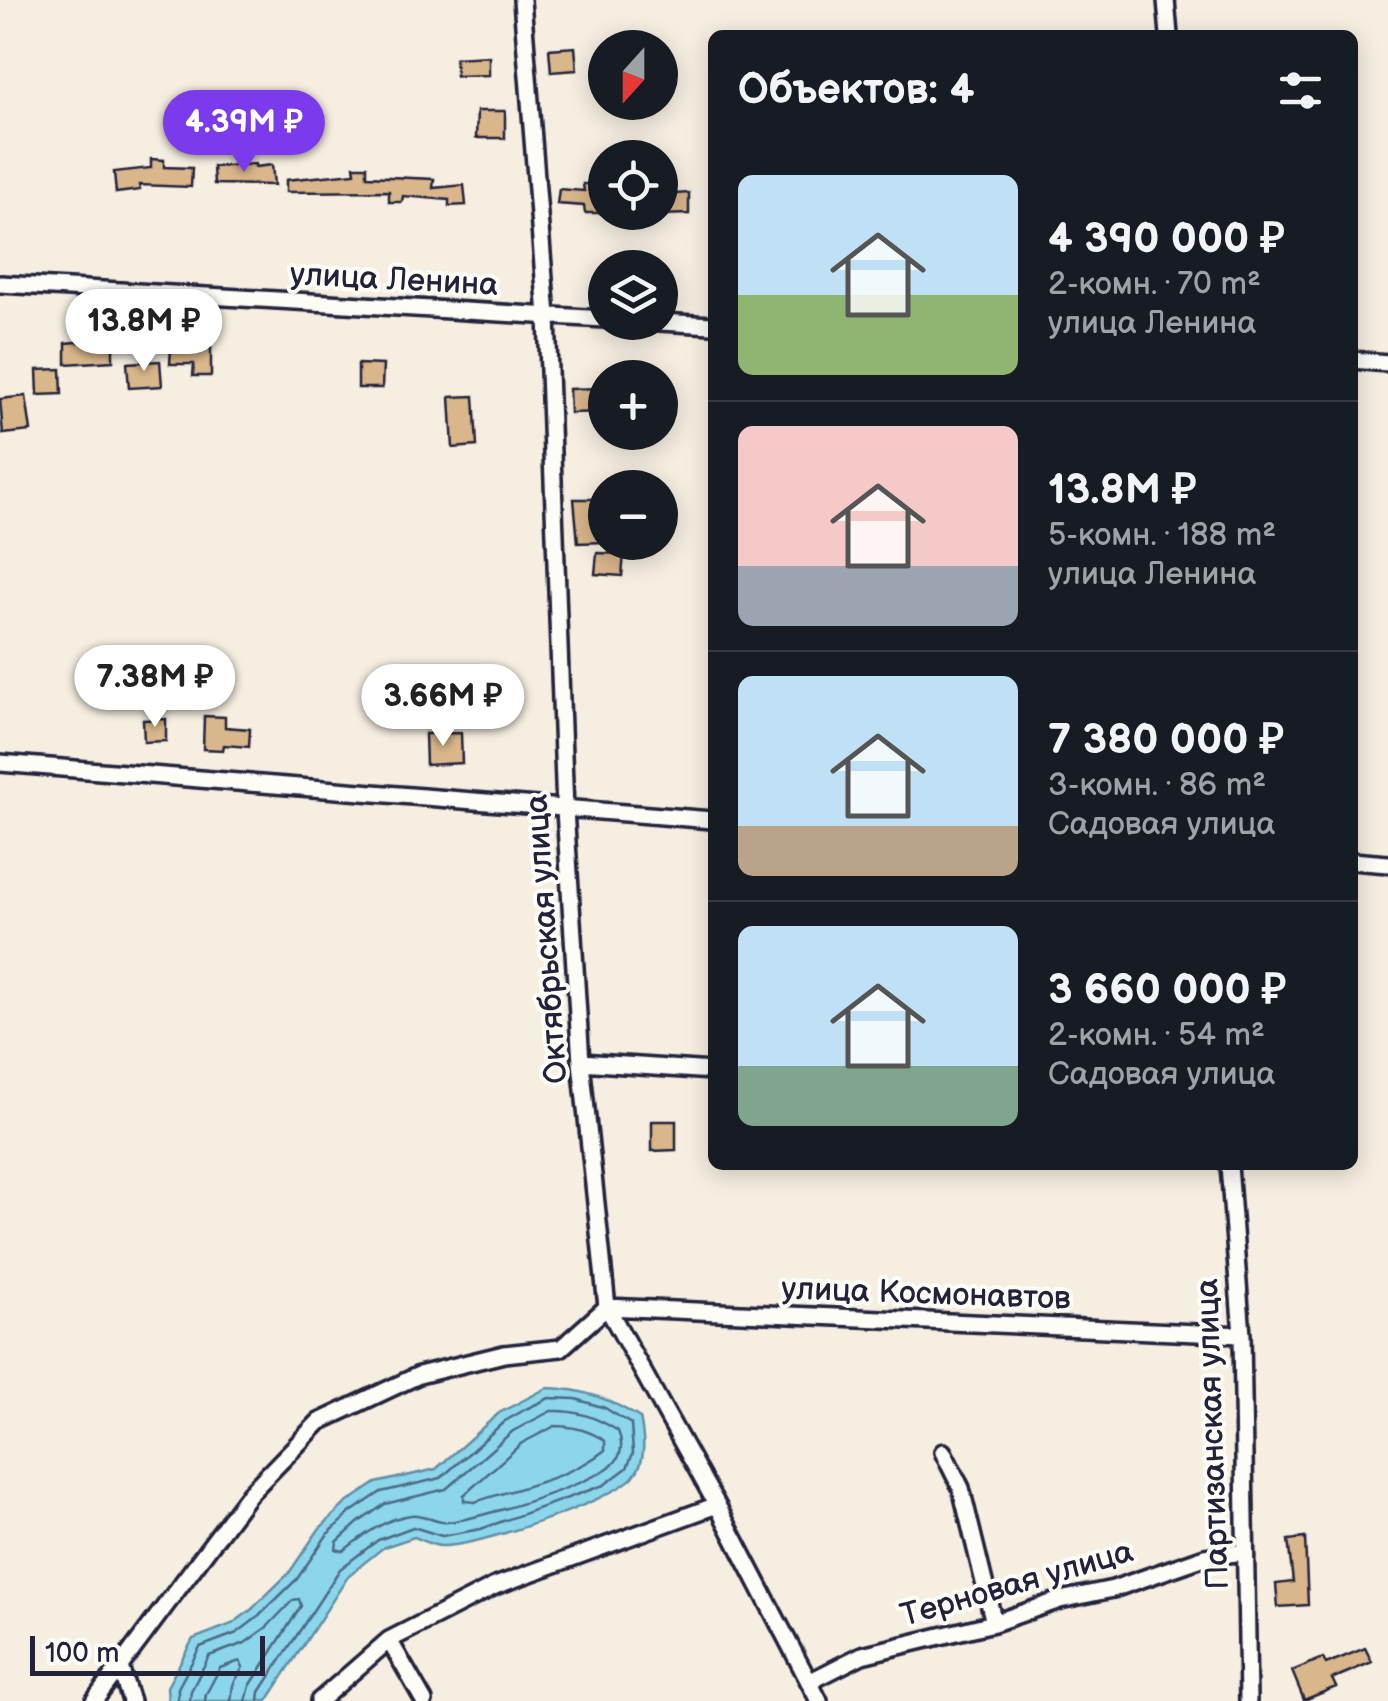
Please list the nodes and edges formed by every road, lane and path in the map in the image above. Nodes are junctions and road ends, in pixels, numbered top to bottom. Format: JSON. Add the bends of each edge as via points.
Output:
{"nodes":[{"id":1,"x":522,"y":0,"type":"edge"},
{"id":2,"x":1166,"y":0,"type":"edge"},
{"id":3,"x":1168,"y":30,"type":"edge"},
{"id":4,"x":0,"y":284,"type":"edge"},
{"id":5,"x":547,"y":316,"type":"junction"},
{"id":6,"x":588,"y":318,"type":"edge"},
{"id":7,"x":678,"y":323,"type":"edge"},
{"id":8,"x":708,"y":325,"type":"edge"},
{"id":9,"x":1358,"y":360,"type":"edge"},
{"id":10,"x":1388,"y":363,"type":"edge"},
{"id":11,"x":0,"y":763,"type":"edge"},
{"id":12,"x":565,"y":810,"type":"junction"},
{"id":13,"x":708,"y":820,"type":"edge"},
{"id":14,"x":1358,"y":862,"type":"edge"},
{"id":15,"x":1388,"y":864,"type":"edge"},
{"id":16,"x":581,"y":1062,"type":"junction"},
{"id":17,"x":708,"y":1071,"type":"edge"},
{"id":18,"x":1230,"y":1170,"type":"edge"},
{"id":19,"x":607,"y":1307,"type":"junction"},
{"id":20,"x":1242,"y":1335,"type":"junction"},
{"id":21,"x":943,"y":1452,"type":"dead end"},
{"id":22,"x":717,"y":1505,"type":"junction"},
{"id":23,"x":1244,"y":1552,"type":"junction"},
{"id":24,"x":994,"y":1623,"type":"junction"},
{"id":25,"x":389,"y":1640,"type":"junction"},
{"id":26,"x":120,"y":1667,"type":"junction"},
{"id":27,"x":808,"y":1682,"type":"junction"},
{"id":28,"x":94,"y":1701,"type":"edge"},
{"id":29,"x":131,"y":1701,"type":"edge"},
{"id":30,"x":319,"y":1701,"type":"edge"},
{"id":31,"x":424,"y":1701,"type":"edge"},
{"id":32,"x":819,"y":1701,"type":"edge"},
{"id":33,"x":1248,"y":1701,"type":"edge"}],
"edges":[{"from":1,"to":5,"type":"street","name":"Октябрьская улица"},
{"from":2,"to":3,"type":"street"},
{"from":4,"to":5,"type":"street","name":"улица Ленина"},
{"from":5,"to":6,"type":"street","name":"улица Ленина"},
{"from":5,"to":12,"type":"street","name":"Октябрьская улица"},
{"from":7,"to":8,"type":"street"},
{"from":9,"to":10,"type":"street"},
{"from":11,"to":12,"type":"street"},
{"from":12,"to":13,"type":"street"},
{"from":12,"to":16,"type":"street","name":"Октябрьская улица"},
{"from":14,"to":15,"type":"street"},
{"from":16,"to":17,"type":"street"},
{"from":16,"to":19,"type":"street","name":"Октябрьская улица"},
{"from":18,"to":20,"type":"street","name":"Партизанская улица"},
{"from":19,"to":20,"type":"street","name":"улица Космонавтов"},
{"from":19,"to":22,"type":"street","name":"Октябрьская улица"},
{"from":19,"to":26,"type":"street","via":[[561,1348],[419,1375],[320,1422],[249,1494]]},
{"from":20,"to":23,"type":"street","name":"Партизанская улица"},
{"from":21,"to":24,"type":"street","via":[[961,1488]]},
{"from":22,"to":25,"type":"street","via":[[495,1586]]},
{"from":22,"to":27,"type":"street","name":"Октябрьская улица"},
{"from":23,"to":24,"type":"street","name":"Терновая улица","via":[[1205,1557]]},
{"from":23,"to":33,"type":"street","name":"Партизанская улица"},
{"from":24,"to":27,"type":"street","name":"Терновая улица","via":[[862,1654]]},
{"from":25,"to":30,"type":"street"},
{"from":25,"to":31,"type":"street"},
{"from":26,"to":28,"type":"street"},
{"from":26,"to":29,"type":"street"},
{"from":27,"to":32,"type":"street","name":"Октябрьская улица"}]}
